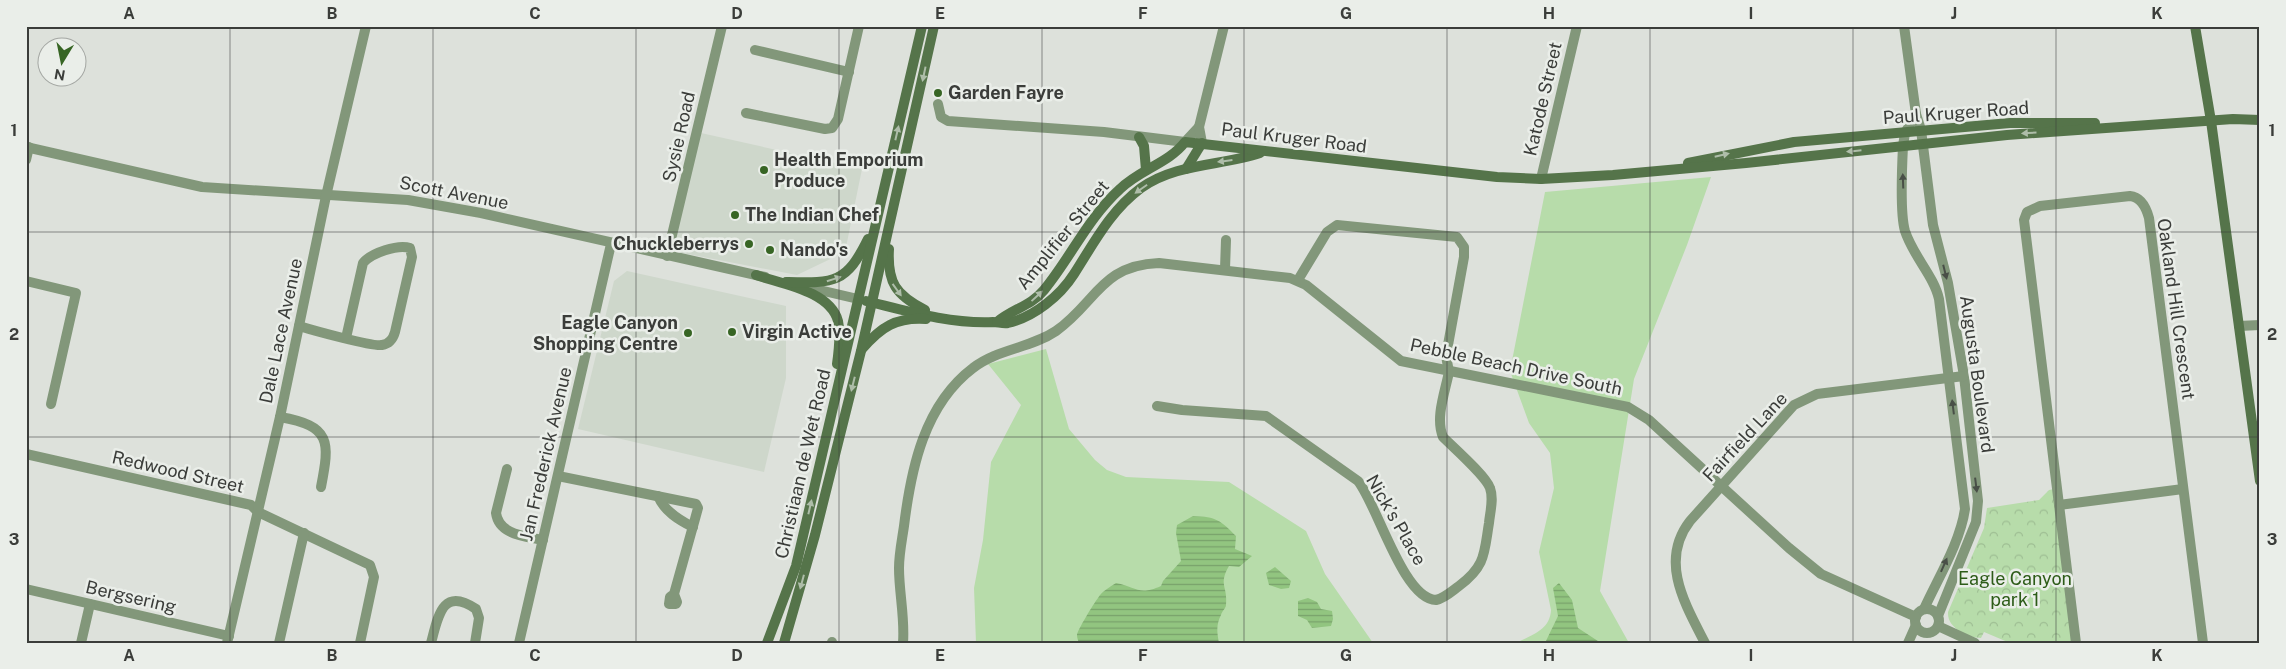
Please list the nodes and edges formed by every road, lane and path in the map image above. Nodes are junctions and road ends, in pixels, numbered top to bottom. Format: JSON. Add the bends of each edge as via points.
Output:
{"nodes":[{"id":1,"x":366,"y":26,"type":"edge"},
{"id":2,"x":722,"y":26,"type":"edge"},
{"id":3,"x":859,"y":26,"type":"edge"},
{"id":4,"x":922,"y":26,"type":"edge"},
{"id":5,"x":934,"y":26,"type":"edge"},
{"id":6,"x":1224,"y":26,"type":"edge"},
{"id":7,"x":1577,"y":26,"type":"edge"},
{"id":8,"x":1904,"y":26,"type":"edge"},
{"id":9,"x":2195,"y":26,"type":"edge"},
{"id":10,"x":755,"y":50,"type":"dead end"},
{"id":11,"x":849,"y":72,"type":"junction"},
{"id":12,"x":938,"y":104,"type":"dead end"},
{"id":13,"x":746,"y":113,"type":"dead end"},
{"id":14,"x":2260,"y":113,"type":"edge"},
{"id":15,"x":1916,"y":114,"type":"junction"},
{"id":16,"x":2210,"y":117,"type":"junction"},
{"id":17,"x":2260,"y":120,"type":"edge"},
{"id":18,"x":1199,"y":127,"type":"junction"},
{"id":19,"x":1921,"y":130,"type":"junction"},
{"id":20,"x":1905,"y":132,"type":"junction"},
{"id":21,"x":1139,"y":137,"type":"junction"},
{"id":22,"x":1185,"y":142,"type":"junction"},
{"id":23,"x":1202,"y":143,"type":"junction"},
{"id":24,"x":1923,"y":144,"type":"junction"},
{"id":25,"x":1903,"y":146,"type":"junction"},
{"id":26,"x":28,"y":147,"type":"edge"},
{"id":27,"x":1264,"y":152,"type":"junction"},
{"id":28,"x":26,"y":160,"type":"edge"},
{"id":29,"x":1186,"y":169,"type":"junction"},
{"id":30,"x":1146,"y":170,"type":"junction"},
{"id":31,"x":1658,"y":171,"type":"junction"},
{"id":32,"x":1541,"y":179,"type":"junction"},
{"id":33,"x":326,"y":196,"type":"junction"},
{"id":34,"x":876,"y":224,"type":"junction"},
{"id":35,"x":890,"y":226,"type":"junction"},
{"id":36,"x":1226,"y":240,"type":"dead end"},
{"id":37,"x":611,"y":244,"type":"junction"},
{"id":38,"x":667,"y":256,"type":"junction"},
{"id":39,"x":1225,"y":269,"type":"junction"},
{"id":40,"x":756,"y":275,"type":"junction"},
{"id":41,"x":1298,"y":280,"type":"junction"},
{"id":42,"x":26,"y":281,"type":"edge"},
{"id":43,"x":785,"y":282,"type":"junction"},
{"id":44,"x":858,"y":299,"type":"junction"},
{"id":45,"x":871,"y":303,"type":"junction"},
{"id":46,"x":939,"y":318,"type":"junction"},
{"id":47,"x":962,"y":322,"type":"junction"},
{"id":48,"x":997,"y":322,"type":"junction"},
{"id":49,"x":2260,"y":325,"type":"edge"},
{"id":50,"x":299,"y":326,"type":"junction"},
{"id":51,"x":2239,"y":326,"type":"junction"},
{"id":52,"x":346,"y":338,"type":"junction"},
{"id":53,"x":861,"y":351,"type":"junction"},
{"id":54,"x":1449,"y":372,"type":"junction"},
{"id":55,"x":1964,"y":376,"type":"junction"},
{"id":56,"x":1949,"y":378,"type":"junction"},
{"id":57,"x":834,"y":402,"type":"junction"},
{"id":58,"x":51,"y":404,"type":"dead end"},
{"id":59,"x":1157,"y":406,"type":"dead end"},
{"id":60,"x":280,"y":417,"type":"junction"},
{"id":61,"x":26,"y":454,"type":"edge"},
{"id":62,"x":507,"y":470,"type":"dead end"},
{"id":63,"x":558,"y":476,"type":"junction"},
{"id":64,"x":2260,"y":480,"type":"edge"},
{"id":65,"x":1722,"y":486,"type":"junction"},
{"id":66,"x":321,"y":487,"type":"dead end"},
{"id":67,"x":2183,"y":489,"type":"junction"},
{"id":68,"x":658,"y":496,"type":"junction"},
{"id":69,"x":2059,"y":505,"type":"junction"},
{"id":70,"x":258,"y":512,"type":"junction"},
{"id":71,"x":693,"y":527,"type":"junction"},
{"id":72,"x":304,"y":533,"type":"junction"},
{"id":73,"x":543,"y":540,"type":"junction"},
{"id":74,"x":26,"y":589,"type":"edge"},
{"id":75,"x":674,"y":594,"type":"dead end"},
{"id":76,"x":90,"y":604,"type":"junction"},
{"id":77,"x":1924,"y":609,"type":"junction"},
{"id":78,"x":1916,"y":621,"type":"junction"},
{"id":79,"x":1935,"y":625,"type":"junction"},
{"id":80,"x":228,"y":639,"type":"edge"},
{"id":81,"x":81,"y":643,"type":"edge"},
{"id":82,"x":279,"y":643,"type":"edge"},
{"id":83,"x":360,"y":643,"type":"edge"},
{"id":84,"x":431,"y":643,"type":"edge"},
{"id":85,"x":475,"y":643,"type":"edge"},
{"id":86,"x":519,"y":643,"type":"edge"},
{"id":87,"x":767,"y":643,"type":"edge"},
{"id":88,"x":784,"y":643,"type":"edge"},
{"id":89,"x":903,"y":643,"type":"edge"},
{"id":90,"x":1705,"y":643,"type":"edge"},
{"id":91,"x":1908,"y":643,"type":"edge"},
{"id":92,"x":1926,"y":643,"type":"edge"},
{"id":93,"x":1975,"y":643,"type":"edge"},
{"id":94,"x":2076,"y":643,"type":"edge"},
{"id":95,"x":2203,"y":643,"type":"edge"}],
"edges":[{"from":1,"to":33,"type":"street","name":"Dale Lace Avenue"},
{"from":2,"to":38,"type":"street","name":"Sysie Road"},
{"from":3,"to":11,"type":"street"},
{"from":34,"to":4,"type":"street","name":"Christiaan de Wet Road","one_way":true},
{"from":5,"to":35,"type":"street","name":"Christiaan de Wet Road","one_way":true},
{"from":6,"to":18,"type":"street","name":"Amplifier Street"},
{"from":7,"to":32,"type":"street","name":"Katode Street"},
{"from":8,"to":15,"type":"street","name":"Augusta Boulevard"},
{"from":9,"to":16,"type":"street"},
{"from":10,"to":11,"type":"street"},
{"from":11,"to":13,"type":"street","via":[[838,119],[832,128]]},
{"from":12,"to":21,"type":"street","name":"Paul Kruger Road","via":[[942,117],[948,121]]},
{"from":14,"to":16,"type":"street","name":"Paul Kruger Road"},
{"from":15,"to":19,"type":"street","name":"Augusta Boulevard"},
{"from":15,"to":20,"type":"street"},
{"from":16,"to":17,"type":"street","name":"Paul Kruger Road"},
{"from":16,"to":19,"type":"street","name":"Paul Kruger Road","via":[[2065,124],[2010,123]]},
{"from":16,"to":24,"type":"street","name":"Paul Kruger Road","one_way":true},
{"from":16,"to":51,"type":"street"},
{"from":18,"to":22,"type":"street","name":"Amplifier Street"},
{"from":18,"to":23,"type":"street","name":"Amplifier Street"},
{"from":19,"to":20,"type":"street","name":"Paul Kruger Road"},
{"from":19,"to":24,"type":"street","name":"Augusta Boulevard"},
{"from":20,"to":25,"type":"street","name":"Augusta Boulevard"},
{"from":31,"to":20,"type":"street","name":"Paul Kruger Road","one_way":true,"via":[[1748,149]]},
{"from":21,"to":22,"type":"street","name":"Paul Kruger Road"},
{"from":21,"to":30,"type":"street","via":[[1144,146]]},
{"from":22,"to":23,"type":"street","name":"Paul Kruger Road"},
{"from":22,"to":30,"type":"street","name":"Amplifier Street"},
{"from":23,"to":27,"type":"street","name":"Paul Kruger Road"},
{"from":23,"to":29,"type":"street"},
{"from":24,"to":25,"type":"street","name":"Paul Kruger Road"},
{"from":24,"to":55,"type":"street","name":"Augusta Boulevard","one_way":true,"via":[[1933,225],[1948,283]]},
{"from":25,"to":31,"type":"street","name":"Paul Kruger Road","one_way":true},
{"from":56,"to":25,"type":"street","name":"Augusta Boulevard","one_way":true,"via":[[1937,290],[1919,262],[1905,229]]},
{"from":26,"to":28,"type":"street"},
{"from":26,"to":33,"type":"street","name":"Scott Avenue","via":[[202,187]]},
{"from":27,"to":29,"type":"street","name":"Amplifier Street","one_way":true},
{"from":27,"to":32,"type":"street","name":"Paul Kruger Road"},
{"from":29,"to":48,"type":"street","name":"Amplifier Street","one_way":true,"via":[[1142,188],[1120,206],[1095,238],[1071,279],[1052,298],[1026,316],[1006,323]]},
{"from":48,"to":30,"type":"street","name":"Amplifier Street","one_way":true,"via":[[1026,306],[1043,291],[1101,209],[1120,188]]},
{"from":31,"to":32,"type":"street","name":"Paul Kruger Road"},
{"from":33,"to":37,"type":"street","name":"Scott Avenue","via":[[408,200],[481,213]]},
{"from":33,"to":50,"type":"street","name":"Dale Lace Avenue"},
{"from":43,"to":34,"type":"street","one_way":true,"via":[[828,281],[844,275],[858,260]]},
{"from":34,"to":44,"type":"street","name":"Christiaan de Wet Road"},
{"from":35,"to":45,"type":"street","name":"Christiaan de Wet Road"},
{"from":35,"to":46,"type":"street","one_way":true,"via":[[888,257],[892,282],[902,296]]},
{"from":36,"to":39,"type":"street"},
{"from":37,"to":38,"type":"street","name":"Scott Avenue"},
{"from":37,"to":63,"type":"street","name":"Jan Frederick Avenue"},
{"from":38,"to":40,"type":"street","name":"Scott Avenue"},
{"from":39,"to":41,"type":"street","name":"Pebble Beach Drive South"},
{"from":39,"to":89,"type":"street","name":"Pebble Beach Drive South","via":[[1159,262],[1128,268],[1106,280],[1054,332],[980,363],[964,376],[934,415],[912,472],[900,558]]},
{"from":40,"to":43,"type":"street","name":"Scott Avenue"},
{"from":40,"to":57,"type":"street","via":[[813,295],[825,302],[836,315],[840,341]]},
{"from":41,"to":54,"type":"street","name":"Pebble Beach Drive South","via":[[1395,357],[1410,364]]},
{"from":41,"to":54,"type":"street","via":[[1327,232],[1338,225],[1457,237],[1464,247],[1464,257],[1446,356]]},
{"from":42,"to":58,"type":"street","via":[[76,293]]},
{"from":43,"to":44,"type":"street","name":"Scott Avenue"},
{"from":44,"to":45,"type":"street","name":"Scott Avenue"},
{"from":44,"to":57,"type":"street","name":"Christiaan de Wet Road"},
{"from":45,"to":46,"type":"street","name":"Amplifier Street"},
{"from":45,"to":53,"type":"street","name":"Christiaan de Wet Road"},
{"from":46,"to":47,"type":"street","name":"Amplifier Street"},
{"from":47,"to":48,"type":"street","name":"Amplifier Street"},
{"from":47,"to":53,"type":"street","via":[[918,318],[894,322],[879,330]]},
{"from":49,"to":51,"type":"street"},
{"from":50,"to":52,"type":"street"},
{"from":50,"to":60,"type":"street","name":"Dale Lace Avenue"},
{"from":51,"to":64,"type":"street"},
{"from":52,"to":52,"type":"street","via":[[380,346],[393,338],[412,257],[410,248],[400,246],[363,263]]},
{"from":53,"to":88,"type":"street","name":"Christiaan de Wet Road","one_way":true},
{"from":54,"to":59,"type":"street","name":"Nick’s Place","via":[[1440,430],[1487,482],[1491,506],[1480,567],[1453,591],[1436,600],[1422,594],[1394,554],[1358,481],[1276,421],[1256,414]]},
{"from":54,"to":65,"type":"street","name":"Pebble Beach Drive South","via":[[1628,407],[1649,420]]},
{"from":55,"to":56,"type":"street","name":"Fairfield Lane"},
{"from":55,"to":79,"type":"street","name":"Augusta Boulevard","one_way":true,"via":[[1978,513]]},
{"from":56,"to":65,"type":"street","name":"Fairfield Lane","via":[[1807,398],[1794,406]]},
{"from":77,"to":56,"type":"street","name":"Augusta Boulevard","one_way":true,"via":[[1957,535],[1965,508]]},
{"from":87,"to":57,"type":"street","name":"Christiaan de Wet Road","one_way":true,"via":[[796,566]]},
{"from":60,"to":66,"type":"street","via":[[312,425],[319,431],[326,450]]},
{"from":60,"to":70,"type":"street","name":"Dale Lace Avenue"},
{"from":61,"to":70,"type":"street","name":"Redwood Street","via":[[251,505]]},
{"from":62,"to":73,"type":"street","via":[[497,519],[510,532]]},
{"from":63,"to":68,"type":"street"},
{"from":63,"to":73,"type":"street","name":"Jan Frederick Avenue"},
{"from":65,"to":78,"type":"street","name":"Pebble Beach Drive South","via":[[1821,574]]},
{"from":65,"to":90,"type":"street","name":"Fairfield Lane","via":[[1686,526],[1675,560],[1679,588]]},
{"from":67,"to":69,"type":"street"},
{"from":67,"to":69,"type":"street","name":"Oakland Hill Crescent","via":[[2148,218],[2143,203],[2137,197],[2118,196],[2040,206],[2027,212],[2024,224]]},
{"from":67,"to":95,"type":"street","name":"Oakland Hill Crescent"},
{"from":68,"to":71,"type":"street","via":[[662,505]]},
{"from":68,"to":71,"type":"street","via":[[696,504],[698,508]]},
{"from":69,"to":94,"type":"street","name":"Oakland Hill Crescent"},
{"from":70,"to":72,"type":"street","name":"Redwood Street"},
{"from":70,"to":80,"type":"street","name":"Dale Lace Avenue"},
{"from":71,"to":75,"type":"street"},
{"from":72,"to":82,"type":"street"},
{"from":72,"to":83,"type":"street","name":"Redwood Street","via":[[370,565],[374,577]]},
{"from":73,"to":86,"type":"street","name":"Jan Frederick Avenue"},
{"from":74,"to":76,"type":"street","name":"Bergsering"},
{"from":76,"to":80,"type":"street","name":"Bergsering"},
{"from":76,"to":81,"type":"street"},
{"from":77,"to":78,"type":"street"},
{"from":77,"to":79,"type":"street","via":[[1931,609]]},
{"from":78,"to":79,"type":"street","name":"Pebble Beach Drive South","via":[[1923,632]]},
{"from":78,"to":91,"type":"street"},
{"from":79,"to":92,"type":"street","name":"Augusta Boulevard"},
{"from":79,"to":93,"type":"street"},
{"from":84,"to":85,"type":"street","via":[[439,611],[445,604],[453,602],[476,609],[479,618]]}]}
